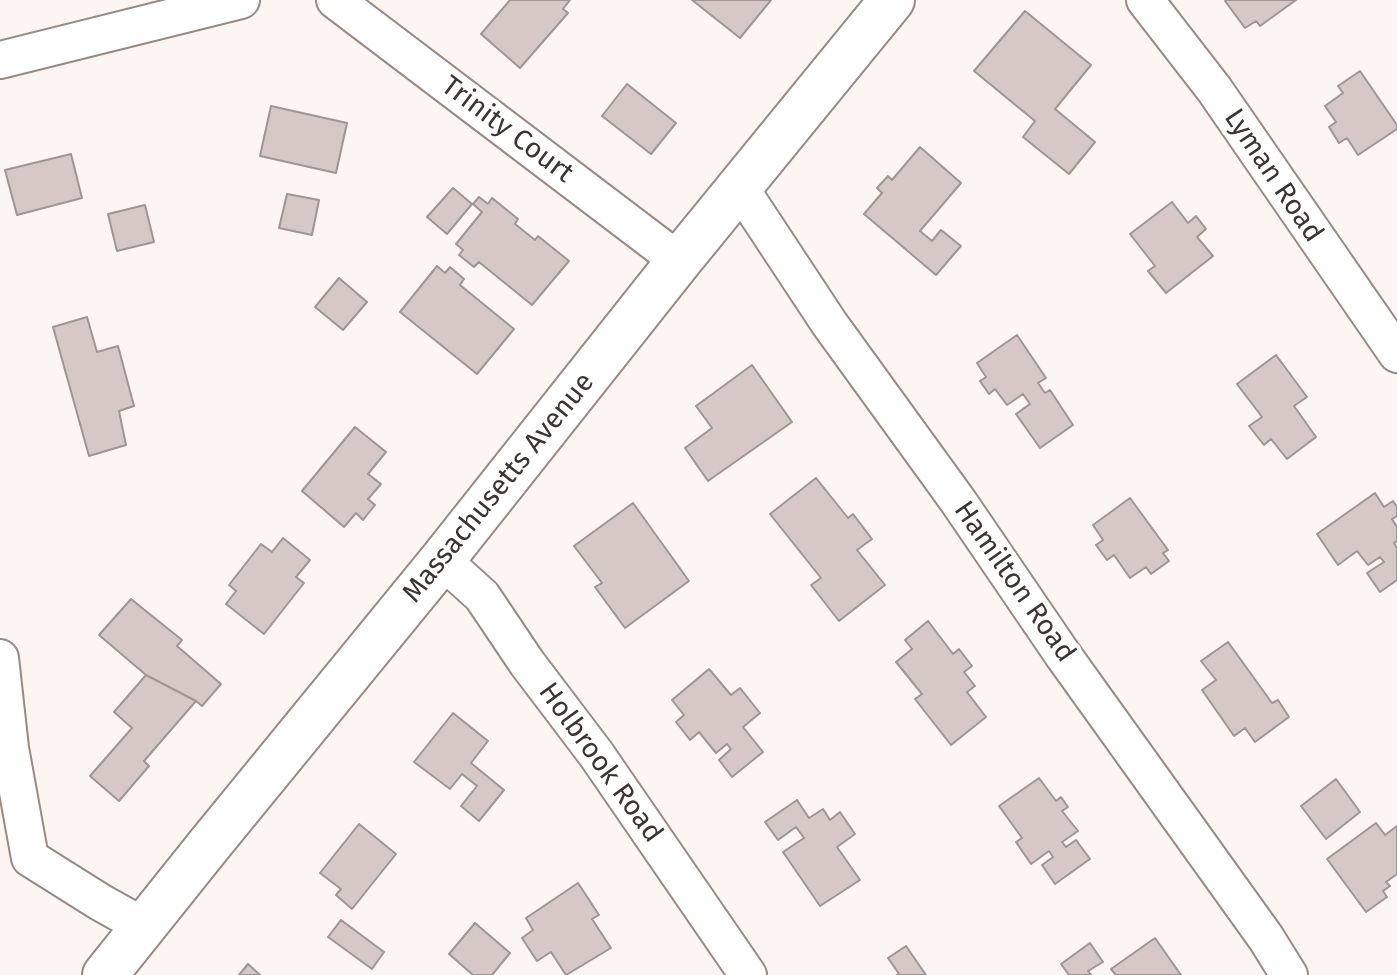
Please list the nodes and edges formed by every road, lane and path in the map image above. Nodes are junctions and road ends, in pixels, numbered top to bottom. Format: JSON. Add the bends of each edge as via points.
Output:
{"nodes":[{"id":1,"x":241,"y":0,"type":"edge"},
{"id":2,"x":335,"y":0,"type":"edge"},
{"id":3,"x":892,"y":0,"type":"edge"},
{"id":4,"x":1145,"y":0,"type":"edge"},
{"id":5,"x":0,"y":60,"type":"edge"},
{"id":6,"x":740,"y":188,"type":"junction"},
{"id":7,"x":679,"y":261,"type":"junction"},
{"id":8,"x":1397,"y":354,"type":"edge"},
{"id":9,"x":442,"y":560,"type":"junction"},
{"id":10,"x":0,"y":658,"type":"edge"},
{"id":11,"x":15,"y":863,"type":"edge"},
{"id":12,"x":143,"y":926,"type":"junction"},
{"id":13,"x":105,"y":975,"type":"edge"},
{"id":14,"x":748,"y":975,"type":"edge"},
{"id":15,"x":1289,"y":975,"type":"edge"}],
"edges":[{"from":1,"to":5,"type":"street"},
{"from":2,"to":7,"type":"street","name":"Trinity Court"},
{"from":3,"to":6,"type":"main road","name":"Massachusetts Avenue"},
{"from":4,"to":8,"type":"street","name":"Lyman Road","via":[[1214,89]]},
{"from":6,"to":7,"type":"main road","name":"Massachusetts Avenue"},
{"from":6,"to":15,"type":"street","name":"Hamilton Road","via":[[829,323]]},
{"from":7,"to":9,"type":"main road","name":"Massachusetts Avenue"},
{"from":9,"to":12,"type":"main road","name":"Massachusetts Avenue"},
{"from":9,"to":14,"type":"street","name":"Holbrook Road","via":[[482,596]]},
{"from":10,"to":11,"type":"street"},
{"from":11,"to":12,"type":"street"},
{"from":12,"to":13,"type":"main road","name":"Massachusetts Avenue"}]}
